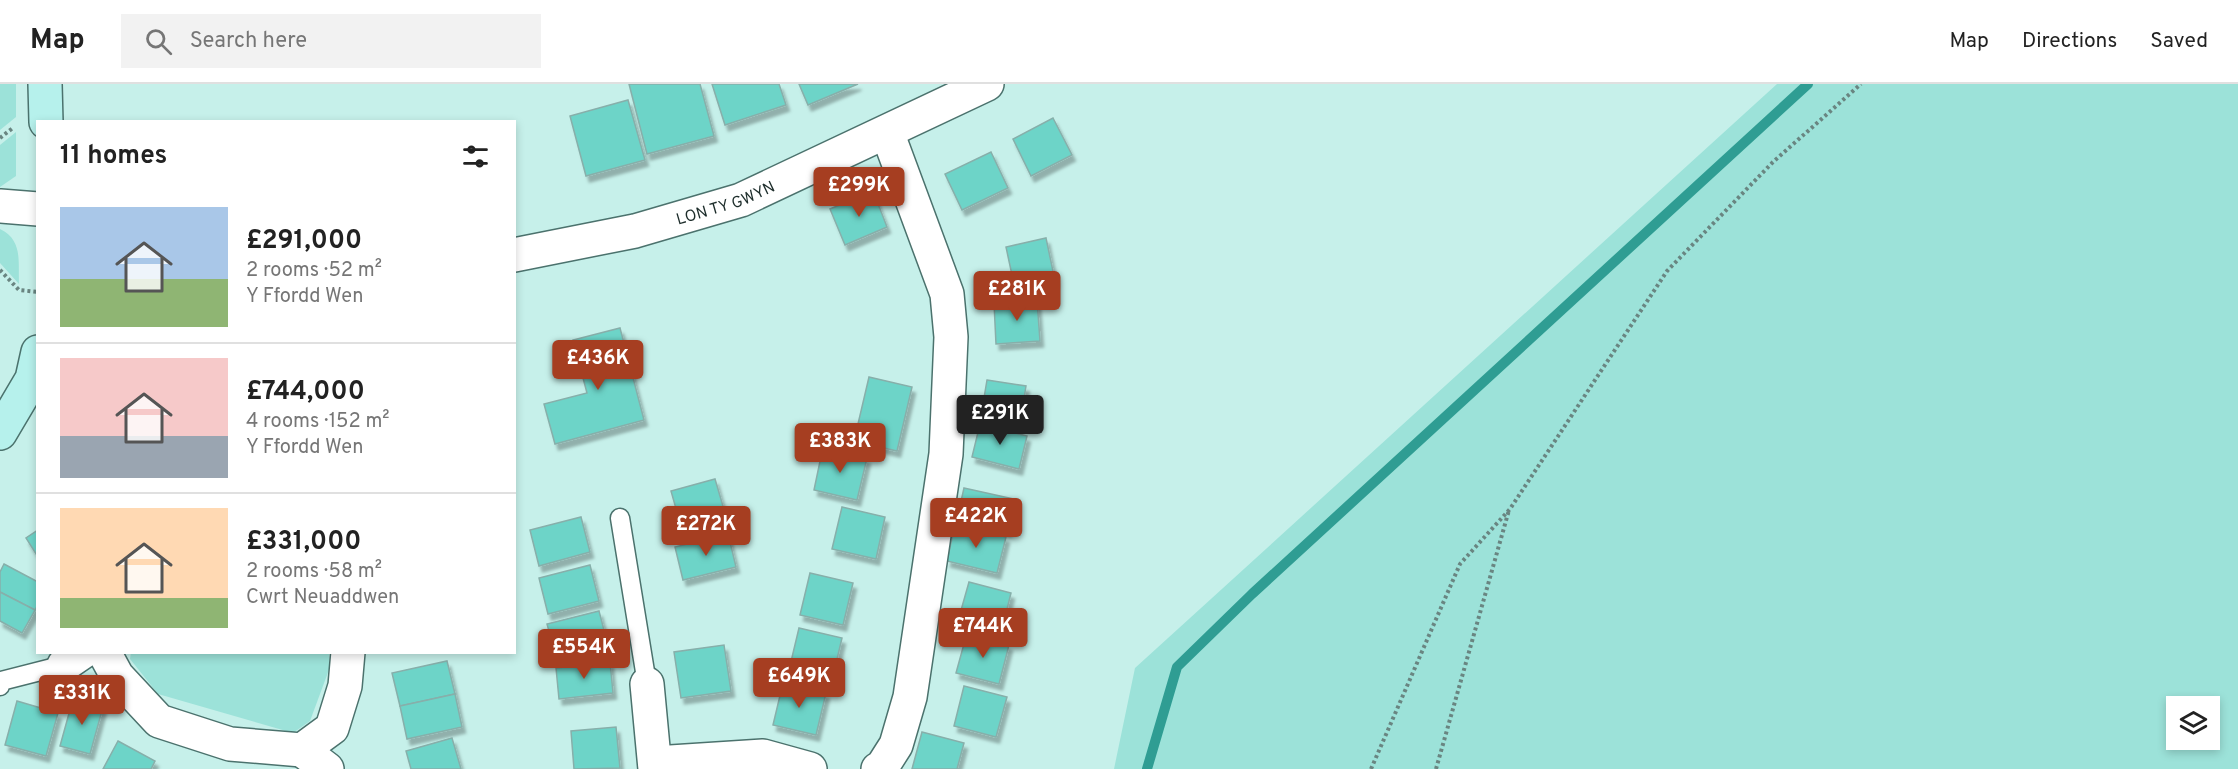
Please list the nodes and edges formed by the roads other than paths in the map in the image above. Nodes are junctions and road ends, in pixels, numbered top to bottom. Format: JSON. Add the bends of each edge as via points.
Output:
{"nodes":[{"id":1,"x":45,"y":84,"type":"edge"},
{"id":2,"x":987,"y":84,"type":"edge"},
{"id":3,"x":46,"y":120,"type":"edge"},
{"id":4,"x":887,"y":132,"type":"junction"},
{"id":5,"x":0,"y":206,"type":"edge"},
{"id":6,"x":36,"y":209,"type":"edge"},
{"id":7,"x":516,"y":255,"type":"edge"},
{"id":8,"x":36,"y":361,"type":"edge"},
{"id":9,"x":0,"y":433,"type":"edge"},
{"id":10,"x":620,"y":518,"type":"dead end"},
{"id":11,"x":105,"y":654,"type":"edge"},
{"id":12,"x":348,"y":654,"type":"edge"},
{"id":13,"x":73,"y":659,"type":"edge"},
{"id":14,"x":647,"y":684,"type":"joint"},
{"id":15,"x":0,"y":686,"type":"edge"},
{"id":16,"x":314,"y":759,"type":"edge"},
{"id":17,"x":655,"y":766,"type":"edge"},
{"id":18,"x":810,"y":769,"type":"edge"},
{"id":19,"x":878,"y":769,"type":"edge"}],
"edges":[{"from":1,"to":3,"type":"main road"},
{"from":2,"to":4,"type":"street","name":"LON TY GWYN"},
{"from":4,"to":7,"type":"street","name":"LON TY GWYN","via":[[741,200],[635,231]]},
{"from":4,"to":19,"type":"street","via":[[947,294],[951,337],[946,454],[910,697],[896,745]]},
{"from":5,"to":6,"type":"street"},
{"from":8,"to":9,"type":"main road","via":[[32,379]]},
{"from":10,"to":14,"type":"lane"},
{"from":11,"to":16,"type":"street","via":[[117,676],[159,721],[230,744]]},
{"from":12,"to":16,"type":"street","via":[[345,686],[332,728]]},
{"from":13,"to":15,"type":"lane","via":[[2,681]]},
{"from":14,"to":17,"type":"street"},
{"from":17,"to":18,"type":"street","via":[[763,756]]}]}
